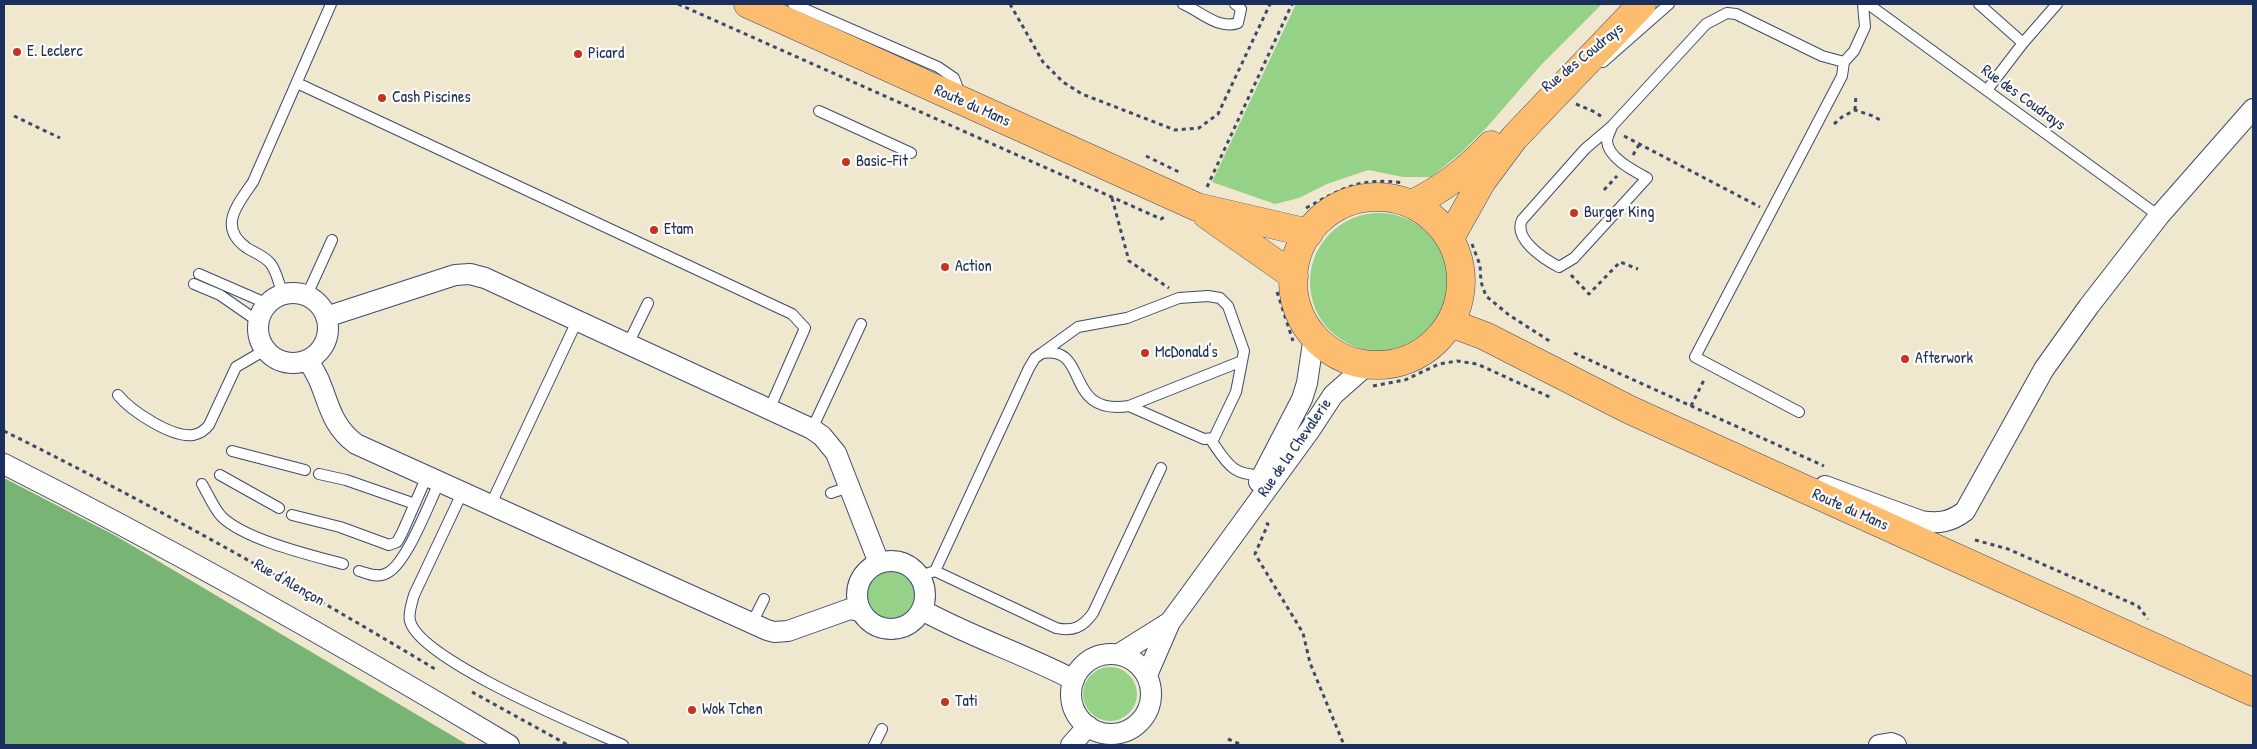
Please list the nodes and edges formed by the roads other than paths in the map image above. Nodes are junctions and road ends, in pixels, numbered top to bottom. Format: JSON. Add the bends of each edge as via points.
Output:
{"nodes":[{"id":1,"x":331,"y":4,"type":"edge"},
{"id":2,"x":748,"y":4,"type":"edge"},
{"id":3,"x":794,"y":4,"type":"edge"},
{"id":4,"x":1235,"y":4,"type":"edge"},
{"id":5,"x":1628,"y":4,"type":"edge"},
{"id":6,"x":1642,"y":4,"type":"edge"},
{"id":7,"x":1669,"y":4,"type":"edge"},
{"id":8,"x":1863,"y":4,"type":"edge"},
{"id":9,"x":1868,"y":4,"type":"edge"},
{"id":10,"x":1979,"y":4,"type":"edge"},
{"id":11,"x":2057,"y":4,"type":"edge"},
{"id":12,"x":1189,"y":5,"type":"edge"},
{"id":13,"x":2022,"y":43,"type":"junction"},
{"id":14,"x":1844,"y":62,"type":"junction"},
{"id":15,"x":297,"y":83,"type":"junction"},
{"id":16,"x":1987,"y":90,"type":"junction"},
{"id":17,"x":963,"y":102,"type":"junction"},
{"id":18,"x":819,"y":110,"type":"dead end"},
{"id":19,"x":2253,"y":110,"type":"edge"},
{"id":20,"x":1537,"y":114,"type":"junction"},
{"id":21,"x":1612,"y":126,"type":"junction"},
{"id":22,"x":911,"y":153,"type":"dead end"},
{"id":23,"x":1195,"y":193,"type":"junction"},
{"id":24,"x":1409,"y":194,"type":"junction"},
{"id":25,"x":2159,"y":216,"type":"junction"},
{"id":26,"x":1305,"y":221,"type":"junction"},
{"id":27,"x":1461,"y":237,"type":"junction"},
{"id":28,"x":332,"y":240,"type":"dead end"},
{"id":29,"x":1284,"y":282,"type":"junction"},
{"id":30,"x":307,"y":295,"type":"junction"},
{"id":31,"x":648,"y":303,"type":"dead end"},
{"id":32,"x":270,"y":307,"type":"junction"},
{"id":33,"x":326,"y":317,"type":"junction"},
{"id":34,"x":577,"y":321,"type":"junction"},
{"id":35,"x":1450,"y":323,"type":"junction"},
{"id":36,"x":862,"y":324,"type":"dead end"},
{"id":37,"x":1304,"y":339,"type":"junction"},
{"id":38,"x":628,"y":344,"type":"junction"},
{"id":39,"x":265,"y":350,"type":"junction"},
{"id":40,"x":1042,"y":353,"type":"junction"},
{"id":41,"x":307,"y":360,"type":"junction"},
{"id":42,"x":1242,"y":361,"type":"junction"},
{"id":43,"x":1366,"y":376,"type":"junction"},
{"id":44,"x":118,"y":395,"type":"dead end"},
{"id":45,"x":1129,"y":406,"type":"junction"},
{"id":46,"x":769,"y":410,"type":"junction"},
{"id":47,"x":1799,"y":412,"type":"dead end"},
{"id":48,"x":812,"y":430,"type":"junction"},
{"id":49,"x":1212,"y":440,"type":"junction"},
{"id":50,"x":232,"y":451,"type":"dead end"},
{"id":51,"x":1727,"y":454,"type":"junction"},
{"id":52,"x":4,"y":464,"type":"edge"},
{"id":53,"x":1161,"y":468,"type":"dead end"},
{"id":54,"x":305,"y":470,"type":"dead end"},
{"id":55,"x":319,"y":474,"type":"dead end"},
{"id":56,"x":1263,"y":475,"type":"junction"},
{"id":57,"x":220,"y":476,"type":"dead end"},
{"id":58,"x":434,"y":478,"type":"junction"},
{"id":59,"x":202,"y":484,"type":"dead end"},
{"id":60,"x":462,"y":491,"type":"junction"},
{"id":61,"x":415,"y":504,"type":"junction"},
{"id":62,"x":491,"y":504,"type":"junction"},
{"id":63,"x":279,"y":508,"type":"dead end"},
{"id":64,"x":292,"y":516,"type":"dead end"},
{"id":65,"x":1230,"y":539,"type":"junction"},
{"id":66,"x":879,"y":563,"type":"junction"},
{"id":67,"x":343,"y":564,"type":"dead end"},
{"id":68,"x":359,"y":571,"type":"dead end"},
{"id":69,"x":927,"y":574,"type":"junction"},
{"id":70,"x":764,"y":599,"type":"dead end"},
{"id":71,"x":922,"y":610,"type":"junction"},
{"id":72,"x":860,"y":611,"type":"junction"},
{"id":73,"x":1170,"y":622,"type":"junction"},
{"id":74,"x":752,"y":624,"type":"junction"},
{"id":75,"x":1118,"y":654,"type":"junction"},
{"id":76,"x":1147,"y":675,"type":"junction"},
{"id":77,"x":1074,"y":680,"type":"junction"},
{"id":78,"x":2253,"y":692,"type":"edge"},
{"id":79,"x":1088,"y":726,"type":"junction"},
{"id":80,"x":882,"y":729,"type":"dead end"},
{"id":81,"x":509,"y":745,"type":"edge"},
{"id":82,"x":623,"y":745,"type":"edge"},
{"id":83,"x":874,"y":745,"type":"edge"},
{"id":84,"x":1071,"y":745,"type":"edge"},
{"id":85,"x":1879,"y":745,"type":"edge"},
{"id":86,"x":1896,"y":745,"type":"edge"}],
"edges":[{"from":1,"to":15,"type":"lane"},
{"from":2,"to":17,"type":"main road","name":"Route du Mans"},
{"from":3,"to":17,"type":"lane","via":[[938,67],[954,78]]},
{"from":4,"to":12,"type":"lane","via":[[1241,9],[1238,23],[1230,26],[1202,16]]},
{"from":5,"to":24,"type":"main road","via":[[1468,170]]},
{"from":6,"to":20,"type":"main road"},
{"from":7,"to":20,"type":"lane","name":"Rue des Coudrays","via":[[1573,88]]},
{"from":8,"to":14,"type":"lane","via":[[1865,28],[1854,51]]},
{"from":9,"to":16,"type":"lane","name":"Rue des Coudrays"},
{"from":10,"to":13,"type":"lane"},
{"from":11,"to":13,"type":"lane"},
{"from":13,"to":16,"type":"lane"},
{"from":14,"to":21,"type":"lane","via":[[1822,56],[1736,14],[1727,13],[1706,24]]},
{"from":14,"to":47,"type":"lane","via":[[1842,76],[1695,357]]},
{"from":15,"to":32,"type":"lane","via":[[253,182],[231,219],[232,230],[240,242],[271,264]]},
{"from":15,"to":46,"type":"lane","via":[[792,314],[806,328]]},
{"from":16,"to":25,"type":"lane","name":"Rue des Coudrays"},
{"from":17,"to":23,"type":"main road","name":"Route du Mans"},
{"from":18,"to":22,"type":"lane"},
{"from":19,"to":25,"type":"street"},
{"from":20,"to":27,"type":"main road","via":[[1514,138],[1482,181]]},
{"from":21,"to":21,"type":"lane","via":[[1579,154],[1528,212],[1520,226],[1521,235],[1528,243],[1559,267],[1574,258],[1647,178],[1611,152],[1607,141]]},
{"from":23,"to":26,"type":"main road","name":"Route du Mans"},
{"from":23,"to":29,"type":"main road","name":"Route du Mans"},
{"from":24,"to":26,"type":"main road","via":[[1356,200]]},
{"from":24,"to":27,"type":"main road","via":[[1433,218]]},
{"from":25,"to":51,"type":"street","via":[[2044,369],[1976,494],[1956,518],[1934,523],[1921,521]]},
{"from":26,"to":29,"type":"main road","via":[[1298,253]]},
{"from":27,"to":35,"type":"main road","via":[[1458,258],[1462,280],[1459,302]]},
{"from":28,"to":30,"type":"lane"},
{"from":29,"to":37,"type":"main road","via":[[1295,298],[1302,318]]},
{"from":30,"to":32,"type":"street","via":[[289,292]]},
{"from":30,"to":33,"type":"street","via":[[322,306]]},
{"from":31,"to":38,"type":"lane"},
{"from":32,"to":32,"type":"lane","via":[[197,279],[220,295]]},
{"from":32,"to":39,"type":"street","via":[[258,332]]},
{"from":33,"to":34,"type":"street","via":[[441,278],[470,274],[486,278]]},
{"from":33,"to":41,"type":"street","via":[[329,324],[326,342],[315,357]]},
{"from":34,"to":38,"type":"street"},
{"from":34,"to":62,"type":"lane"},
{"from":35,"to":43,"type":"main road","via":[[1435,342],[1415,357]]},
{"from":35,"to":51,"type":"main road","name":"Route du Mans","via":[[1485,336],[1614,403]]},
{"from":36,"to":48,"type":"lane"},
{"from":37,"to":43,"type":"main road","via":[[1341,356]]},
{"from":37,"to":56,"type":"street","name":"Rue de la Chevalerie","via":[[1307,384]]},
{"from":38,"to":46,"type":"street"},
{"from":39,"to":41,"type":"street","via":[[279,361],[298,364]]},
{"from":39,"to":44,"type":"lane","via":[[236,367],[209,425],[193,435],[181,434],[154,422],[128,407]]},
{"from":40,"to":42,"type":"lane","via":[[1078,327],[1127,318],[1175,299],[1208,296],[1220,298],[1228,306],[1244,351]]},
{"from":40,"to":45,"type":"lane","via":[[1054,351],[1063,354],[1070,362],[1080,387],[1095,401],[1110,407]]},
{"from":40,"to":69,"type":"lane","via":[[1029,368]]},
{"from":41,"to":58,"type":"street","via":[[317,373],[332,417],[346,436],[356,444]]},
{"from":42,"to":45,"type":"lane"},
{"from":42,"to":49,"type":"lane","via":[[1236,392]]},
{"from":43,"to":65,"type":"street","name":"Rue de la Chevalerie","via":[[1333,395]]},
{"from":45,"to":49,"type":"lane"},
{"from":46,"to":48,"type":"street"},
{"from":48,"to":66,"type":"street","via":[[836,453],[840,490]]},
{"from":49,"to":56,"type":"lane","via":[[1230,466],[1249,475]]},
{"from":50,"to":54,"type":"lane"},
{"from":51,"to":78,"type":"main road","name":"Route du Mans"},
{"from":52,"to":81,"type":"street","name":"Rue d'Alençon","via":[[117,522],[385,671]]},
{"from":53,"to":69,"type":"lane","via":[[1093,613],[1079,628],[1056,628]]},
{"from":55,"to":61,"type":"lane"},
{"from":56,"to":65,"type":"street","name":"Rue de la Chevalerie"},
{"from":57,"to":63,"type":"lane"},
{"from":58,"to":60,"type":"street"},
{"from":58,"to":61,"type":"lane"},
{"from":58,"to":68,"type":"lane","via":[[403,557],[394,569],[376,576]]},
{"from":59,"to":67,"type":"lane","via":[[221,516],[238,528]]},
{"from":60,"to":62,"type":"street"},
{"from":60,"to":82,"type":"lane","via":[[414,595],[410,608],[414,630],[430,646],[524,701]]},
{"from":61,"to":64,"type":"lane","via":[[397,542],[389,545],[340,527]]},
{"from":62,"to":74,"type":"street"},
{"from":65,"to":73,"type":"street","name":"Rue de la Chevalerie"},
{"from":66,"to":69,"type":"street","via":[[894,560]]},
{"from":66,"to":72,"type":"street","via":[[870,568],[859,583],[857,602]]},
{"from":69,"to":71,"type":"street"},
{"from":70,"to":74,"type":"lane"},
{"from":71,"to":72,"type":"street","via":[[907,625],[889,629],[872,624]]},
{"from":71,"to":77,"type":"street"},
{"from":72,"to":74,"type":"street","via":[[850,609],[782,632]]},
{"from":73,"to":75,"type":"street","name":"Rue de la Chevalerie"},
{"from":73,"to":76,"type":"street","name":"Rue de la Chevalerie"},
{"from":75,"to":76,"type":"street","via":[[1135,662]]},
{"from":75,"to":77,"type":"street","via":[[1092,659]]},
{"from":76,"to":79,"type":"street","via":[[1151,697],[1149,708],[1136,725],[1117,734],[1107,734]]},
{"from":77,"to":79,"type":"street","via":[[1073,706],[1081,721]]},
{"from":79,"to":84,"type":"street"},
{"from":80,"to":83,"type":"lane"},
{"from":85,"to":86,"type":"street"}]}
